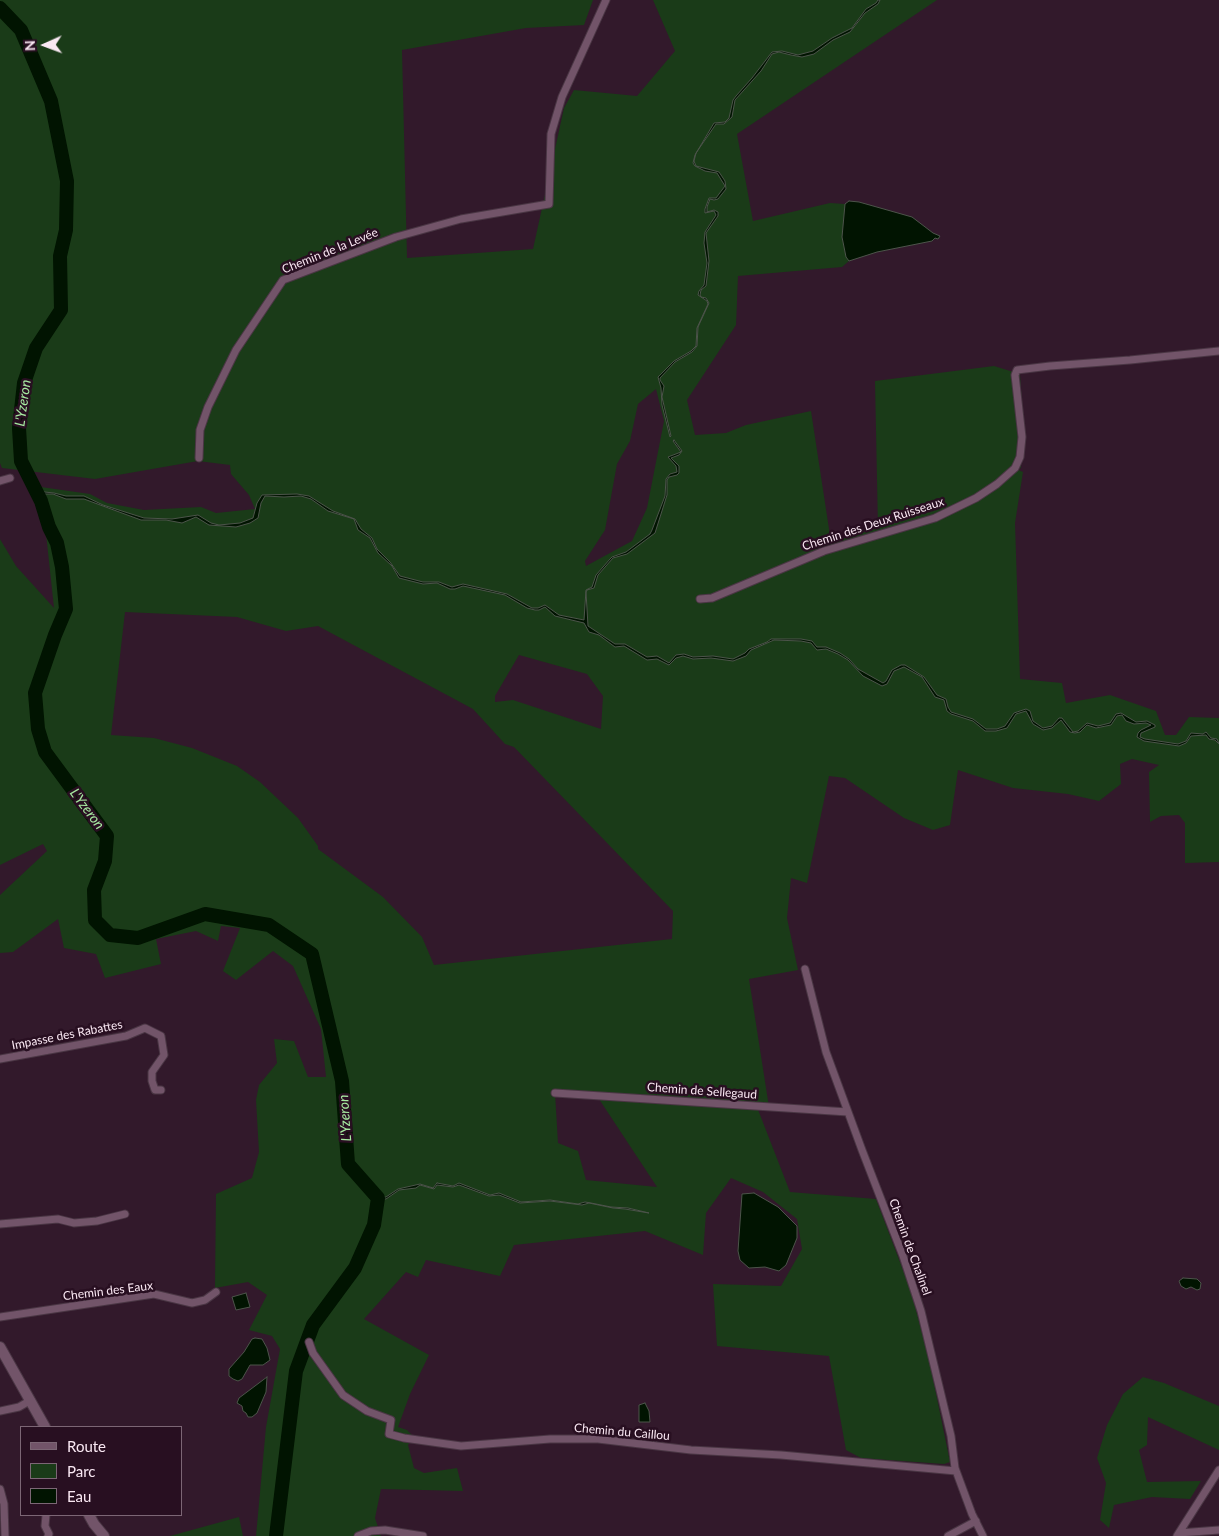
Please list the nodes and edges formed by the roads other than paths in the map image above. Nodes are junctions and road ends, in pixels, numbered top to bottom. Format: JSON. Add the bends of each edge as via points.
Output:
{"nodes":[{"id":1,"x":606,"y":0,"type":"edge"},
{"id":2,"x":1219,"y":351,"type":"edge"},
{"id":3,"x":199,"y":458,"type":"dead end"},
{"id":4,"x":10,"y":478,"type":"dead end"},
{"id":5,"x":0,"y":481,"type":"edge"},
{"id":6,"x":700,"y":599,"type":"dead end"},
{"id":7,"x":805,"y":969,"type":"dead end"},
{"id":8,"x":0,"y":1059,"type":"edge"},
{"id":9,"x":161,"y":1090,"type":"dead end"},
{"id":10,"x":555,"y":1093,"type":"dead end"},
{"id":11,"x":848,"y":1112,"type":"junction"},
{"id":12,"x":126,"y":1214,"type":"dead end"},
{"id":13,"x":0,"y":1224,"type":"edge"},
{"id":14,"x":216,"y":1292,"type":"dead end"},
{"id":15,"x":0,"y":1316,"type":"edge"},
{"id":16,"x":309,"y":1342,"type":"dead end"},
{"id":17,"x":0,"y":1347,"type":"edge"},
{"id":18,"x":31,"y":1400,"type":"junction"},
{"id":19,"x":0,"y":1411,"type":"edge"},
{"id":20,"x":44,"y":1426,"type":"edge"},
{"id":21,"x":1219,"y":1470,"type":"edge"},
{"id":22,"x":956,"y":1471,"type":"junction"},
{"id":23,"x":0,"y":1490,"type":"edge"},
{"id":24,"x":46,"y":1516,"type":"edge"},
{"id":25,"x":92,"y":1520,"type":"edge"},
{"id":26,"x":976,"y":1521,"type":"junction"},
{"id":27,"x":1219,"y":1530,"type":"edge"},
{"id":28,"x":1178,"y":1534,"type":"edge"},
{"id":29,"x":48,"y":1535,"type":"edge"},
{"id":30,"x":5,"y":1536,"type":"edge"},
{"id":31,"x":95,"y":1536,"type":"edge"},
{"id":32,"x":104,"y":1536,"type":"edge"},
{"id":33,"x":358,"y":1536,"type":"edge"},
{"id":34,"x":423,"y":1536,"type":"edge"},
{"id":35,"x":948,"y":1536,"type":"edge"},
{"id":36,"x":983,"y":1536,"type":"edge"}],
"edges":[{"from":1,"to":3,"type":"street","name":"Chemin de la Levée","via":[[562,97],[551,134],[549,204],[461,219],[396,237],[283,280],[236,350],[208,407],[200,430]]},
{"from":2,"to":6,"type":"street","name":"Chemin des Deux Ruisseaux","via":[[1017,370],[1022,437],[1020,457],[1015,468],[997,484],[935,518],[824,551],[712,598]]},
{"from":4,"to":5,"type":"street"},
{"from":7,"to":11,"type":"street","name":"Chemin de Chalinel","via":[[820,1030]]},
{"from":8,"to":9,"type":"street","name":"Impasse des Rabattes","via":[[126,1036],[145,1028],[161,1036],[164,1055],[152,1072],[152,1081],[155,1090]]},
{"from":10,"to":11,"type":"street","name":"Chemin de Sellegaud"},
{"from":11,"to":22,"type":"street","name":"Chemin de Chalinel","via":[[921,1311],[951,1436]]},
{"from":12,"to":13,"type":"street","via":[[74,1223],[58,1219]]},
{"from":14,"to":15,"type":"street","name":"Chemin des Eaux","via":[[205,1300],[192,1303],[154,1294]]},
{"from":16,"to":22,"type":"street","name":"Chemin du Caillou","via":[[313,1353],[343,1395],[367,1411],[391,1420],[389,1434],[404,1438],[461,1446],[598,1439],[691,1450]]},
{"from":17,"to":18,"type":"main road"},
{"from":18,"to":19,"type":"street","via":[[19,1407]]},
{"from":18,"to":20,"type":"main road"},
{"from":21,"to":28,"type":"street"},
{"from":22,"to":26,"type":"street","name":"Chemin de Chalinel"},
{"from":23,"to":30,"type":"street"},
{"from":24,"to":29,"type":"street"},
{"from":25,"to":31,"type":"main road"},
{"from":25,"to":32,"type":"main road"},
{"from":26,"to":35,"type":"street"},
{"from":26,"to":36,"type":"street","name":"Chemin de Chalinel"},
{"from":27,"to":28,"type":"street"},
{"from":33,"to":34,"type":"street","via":[[385,1530]]}]}
